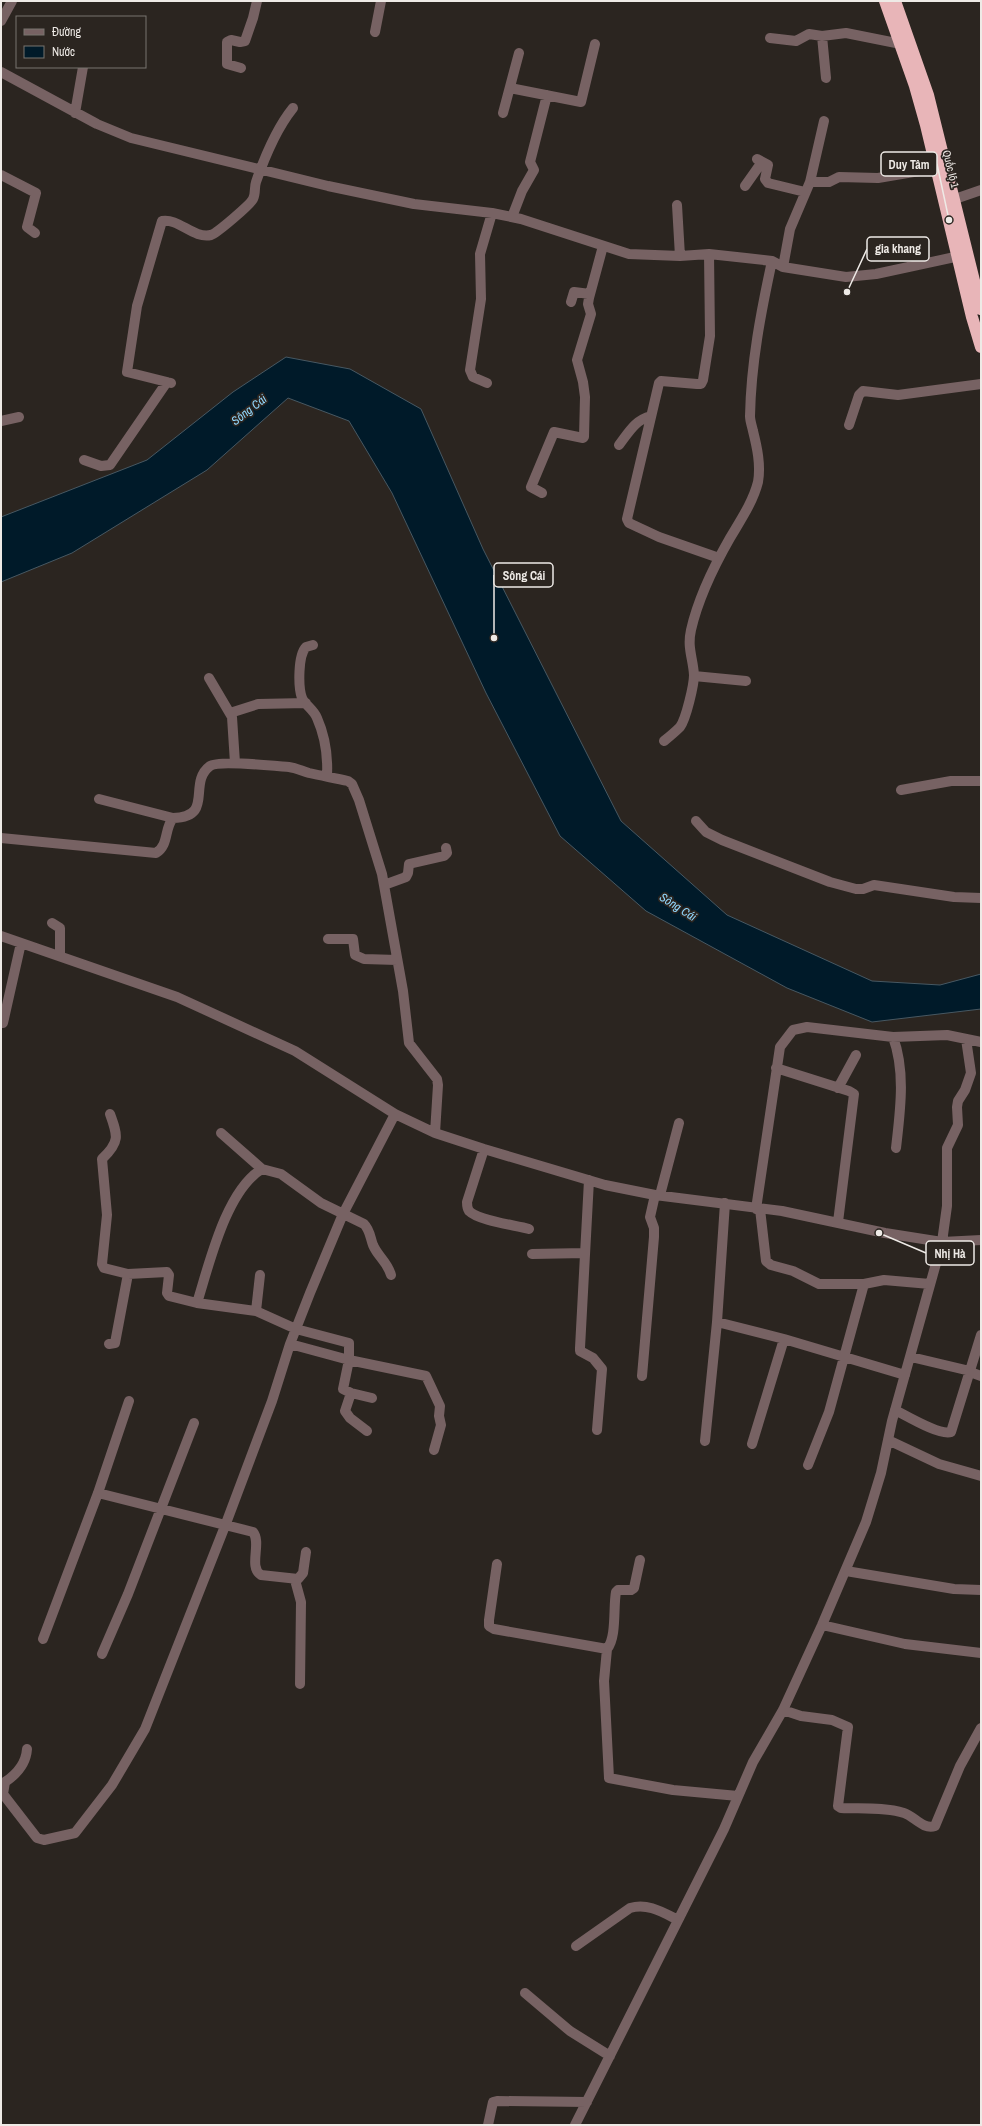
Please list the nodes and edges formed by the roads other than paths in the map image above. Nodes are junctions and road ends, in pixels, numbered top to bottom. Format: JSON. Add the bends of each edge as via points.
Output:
{"nodes":[{"id":1,"x":12,"y":1,"type":"edge"},
{"id":2,"x":257,"y":1,"type":"edge"},
{"id":3,"x":381,"y":1,"type":"edge"},
{"id":4,"x":886,"y":1,"type":"edge"},
{"id":5,"x":895,"y":1,"type":"edge"},
{"id":6,"x":1,"y":21,"type":"edge"},
{"id":7,"x":375,"y":32,"type":"dead end"},
{"id":8,"x":822,"y":36,"type":"junction"},
{"id":9,"x":770,"y":38,"type":"dead end"},
{"id":10,"x":595,"y":44,"type":"dead end"},
{"id":11,"x":901,"y":44,"type":"junction"},
{"id":12,"x":519,"y":53,"type":"dead end"},
{"id":13,"x":83,"y":68,"type":"edge"},
{"id":14,"x":241,"y":68,"type":"dead end"},
{"id":15,"x":1,"y":72,"type":"edge"},
{"id":16,"x":826,"y":78,"type":"dead end"},
{"id":17,"x":510,"y":88,"type":"junction"},
{"id":18,"x":547,"y":95,"type":"junction"},
{"id":19,"x":293,"y":108,"type":"dead end"},
{"id":20,"x":74,"y":113,"type":"junction"},
{"id":21,"x":503,"y":113,"type":"dead end"},
{"id":22,"x":824,"y":121,"type":"dead end"},
{"id":23,"x":937,"y":168,"type":"junction"},
{"id":24,"x":260,"y":170,"type":"junction"},
{"id":25,"x":1,"y":175,"type":"edge"},
{"id":26,"x":810,"y":182,"type":"junction"},
{"id":27,"x":745,"y":186,"type":"dead end"},
{"id":28,"x":981,"y":190,"type":"edge"},
{"id":29,"x":805,"y":192,"type":"junction"},
{"id":30,"x":955,"y":199,"type":"junction"},
{"id":31,"x":676,"y":205,"type":"dead end"},
{"id":32,"x":492,"y":213,"type":"junction"},
{"id":33,"x":512,"y":217,"type":"junction"},
{"id":34,"x":35,"y":233,"type":"dead end"},
{"id":35,"x":603,"y":246,"type":"junction"},
{"id":36,"x":709,"y":254,"type":"junction"},
{"id":37,"x":680,"y":256,"type":"junction"},
{"id":38,"x":963,"y":256,"type":"junction"},
{"id":39,"x":772,"y":261,"type":"junction"},
{"id":40,"x":783,"y":267,"type":"junction"},
{"id":41,"x":590,"y":294,"type":"junction"},
{"id":42,"x":571,"y":302,"type":"dead end"},
{"id":43,"x":981,"y":306,"type":"edge"},
{"id":44,"x":981,"y":346,"type":"edge"},
{"id":45,"x":486,"y":383,"type":"dead end"},
{"id":46,"x":981,"y":384,"type":"edge"},
{"id":47,"x":651,"y":416,"type":"junction"},
{"id":48,"x":19,"y":417,"type":"dead end"},
{"id":49,"x":1,"y":421,"type":"edge"},
{"id":50,"x":849,"y":425,"type":"dead end"},
{"id":51,"x":619,"y":445,"type":"dead end"},
{"id":52,"x":84,"y":460,"type":"dead end"},
{"id":53,"x":542,"y":493,"type":"dead end"},
{"id":54,"x":719,"y":558,"type":"junction"},
{"id":55,"x":314,"y":645,"type":"dead end"},
{"id":56,"x":694,"y":676,"type":"junction"},
{"id":57,"x":209,"y":678,"type":"dead end"},
{"id":58,"x":746,"y":681,"type":"dead end"},
{"id":59,"x":306,"y":703,"type":"junction"},
{"id":60,"x":230,"y":714,"type":"junction"},
{"id":61,"x":664,"y":741,"type":"dead end"},
{"id":62,"x":235,"y":763,"type":"junction"},
{"id":63,"x":327,"y":776,"type":"junction"},
{"id":64,"x":981,"y":781,"type":"edge"},
{"id":65,"x":901,"y":790,"type":"dead end"},
{"id":66,"x":99,"y":799,"type":"dead end"},
{"id":67,"x":173,"y":818,"type":"junction"},
{"id":68,"x":696,"y":821,"type":"dead end"},
{"id":69,"x":1,"y":838,"type":"edge"},
{"id":70,"x":446,"y":848,"type":"dead end"},
{"id":71,"x":384,"y":885,"type":"junction"},
{"id":72,"x":981,"y":898,"type":"edge"},
{"id":73,"x":52,"y":924,"type":"dead end"},
{"id":74,"x":1,"y":936,"type":"edge"},
{"id":75,"x":328,"y":939,"type":"dead end"},
{"id":76,"x":21,"y":943,"type":"junction"},
{"id":77,"x":60,"y":956,"type":"junction"},
{"id":78,"x":397,"y":960,"type":"junction"},
{"id":79,"x":3,"y":1023,"type":"dead end"},
{"id":80,"x":893,"y":1037,"type":"junction"},
{"id":81,"x":966,"y":1038,"type":"junction"},
{"id":82,"x":981,"y":1042,"type":"edge"},
{"id":83,"x":856,"y":1055,"type":"dead end"},
{"id":84,"x":776,"y":1068,"type":"junction"},
{"id":85,"x":838,"y":1088,"type":"junction"},
{"id":86,"x":110,"y":1114,"type":"dead end"},
{"id":87,"x":395,"y":1114,"type":"junction"},
{"id":88,"x":679,"y":1123,"type":"dead end"},
{"id":89,"x":435,"y":1132,"type":"junction"},
{"id":90,"x":221,"y":1133,"type":"dead end"},
{"id":91,"x":896,"y":1148,"type":"dead end"},
{"id":92,"x":484,"y":1149,"type":"junction"},
{"id":93,"x":262,"y":1169,"type":"junction"},
{"id":94,"x":589,"y":1180,"type":"junction"},
{"id":95,"x":658,"y":1195,"type":"junction"},
{"id":96,"x":724,"y":1203,"type":"junction"},
{"id":97,"x":758,"y":1209,"type":"junction"},
{"id":98,"x":343,"y":1214,"type":"junction"},
{"id":99,"x":838,"y":1222,"type":"junction"},
{"id":100,"x":529,"y":1229,"type":"dead end"},
{"id":101,"x":981,"y":1240,"type":"edge"},
{"id":102,"x":942,"y":1242,"type":"junction"},
{"id":103,"x":585,"y":1253,"type":"junction"},
{"id":104,"x":532,"y":1254,"type":"dead end"},
{"id":105,"x":128,"y":1274,"type":"junction"},
{"id":106,"x":260,"y":1274,"type":"dead end"},
{"id":107,"x":391,"y":1275,"type":"dead end"},
{"id":108,"x":864,"y":1284,"type":"junction"},
{"id":109,"x":930,"y":1284,"type":"junction"},
{"id":110,"x":198,"y":1303,"type":"junction"},
{"id":111,"x":256,"y":1311,"type":"junction"},
{"id":112,"x":717,"y":1322,"type":"junction"},
{"id":113,"x":296,"y":1329,"type":"junction"},
{"id":114,"x":981,"y":1335,"type":"edge"},
{"id":115,"x":784,"y":1339,"type":"junction"},
{"id":116,"x":109,"y":1344,"type":"dead end"},
{"id":117,"x":290,"y":1344,"type":"junction"},
{"id":118,"x":843,"y":1357,"type":"junction"},
{"id":119,"x":911,"y":1357,"type":"junction"},
{"id":120,"x":349,"y":1360,"type":"junction"},
{"id":121,"x":970,"y":1371,"type":"junction"},
{"id":122,"x":905,"y":1375,"type":"junction"},
{"id":123,"x":642,"y":1376,"type":"dead end"},
{"id":124,"x":981,"y":1376,"type":"edge"},
{"id":125,"x":350,"y":1393,"type":"junction"},
{"id":126,"x":372,"y":1398,"type":"dead end"},
{"id":127,"x":129,"y":1401,"type":"dead end"},
{"id":128,"x":895,"y":1410,"type":"junction"},
{"id":129,"x":194,"y":1423,"type":"dead end"},
{"id":130,"x":597,"y":1430,"type":"dead end"},
{"id":131,"x":367,"y":1431,"type":"dead end"},
{"id":132,"x":888,"y":1440,"type":"junction"},
{"id":133,"x":706,"y":1441,"type":"dead end"},
{"id":134,"x":752,"y":1444,"type":"dead end"},
{"id":135,"x":434,"y":1450,"type":"dead end"},
{"id":136,"x":808,"y":1465,"type":"dead end"},
{"id":137,"x":981,"y":1476,"type":"edge"},
{"id":138,"x":98,"y":1493,"type":"junction"},
{"id":139,"x":159,"y":1510,"type":"junction"},
{"id":140,"x":226,"y":1526,"type":"junction"},
{"id":141,"x":306,"y":1552,"type":"dead end"},
{"id":142,"x":640,"y":1560,"type":"dead end"},
{"id":143,"x":497,"y":1564,"type":"dead end"},
{"id":144,"x":846,"y":1571,"type":"junction"},
{"id":145,"x":295,"y":1580,"type":"junction"},
{"id":146,"x":981,"y":1590,"type":"edge"},
{"id":147,"x":822,"y":1625,"type":"junction"},
{"id":148,"x":43,"y":1639,"type":"dead end"},
{"id":149,"x":607,"y":1649,"type":"junction"},
{"id":150,"x":102,"y":1654,"type":"dead end"},
{"id":151,"x":981,"y":1654,"type":"edge"},
{"id":152,"x":300,"y":1684,"type":"dead end"},
{"id":153,"x":783,"y":1710,"type":"junction"},
{"id":154,"x":981,"y":1728,"type":"edge"},
{"id":155,"x":27,"y":1749,"type":"dead end"},
{"id":156,"x":738,"y":1796,"type":"junction"},
{"id":157,"x":678,"y":1920,"type":"junction"},
{"id":158,"x":576,"y":1946,"type":"dead end"},
{"id":159,"x":525,"y":1993,"type":"dead end"},
{"id":160,"x":610,"y":2056,"type":"junction"},
{"id":161,"x":587,"y":2102,"type":"junction"},
{"id":162,"x":488,"y":2125,"type":"edge"},
{"id":163,"x":575,"y":2125,"type":"edge"}],
"edges":[{"from":1,"to":6,"type":"street"},
{"from":2,"to":14,"type":"street","via":[[245,42],[227,42],[227,64]]},
{"from":3,"to":7,"type":"street"},
{"from":4,"to":11,"type":"highway","name":"Quốc lộ 1"},
{"from":5,"to":30,"type":"highway","name":"Quốc lộ 1","via":[[928,95]]},
{"from":8,"to":9,"type":"street","via":[[809,34],[796,41]]},
{"from":8,"to":11,"type":"street","via":[[846,33]]},
{"from":8,"to":16,"type":"street"},
{"from":10,"to":18,"type":"street","via":[[582,101]]},
{"from":11,"to":23,"type":"highway","name":"Quốc lộ 1"},
{"from":12,"to":17,"type":"street"},
{"from":13,"to":20,"type":"street"},
{"from":15,"to":20,"type":"street"},
{"from":17,"to":18,"type":"street"},
{"from":17,"to":21,"type":"street"},
{"from":18,"to":33,"type":"street","via":[[530,162],[534,170]]},
{"from":19,"to":24,"type":"street","via":[[282,122]]},
{"from":20,"to":24,"type":"street","via":[[131,138]]},
{"from":22,"to":26,"type":"street"},
{"from":23,"to":26,"type":"street","via":[[878,178],[839,177],[829,182]]},
{"from":23,"to":38,"type":"highway","name":"Quốc lộ 1"},
{"from":24,"to":32,"type":"street","via":[[414,204]]},
{"from":24,"to":52,"type":"street","via":[[251,203],[212,234],[184,229],[173,222],[162,220],[137,306],[128,372],[169,382],[110,466],[101,466]]},
{"from":25,"to":34,"type":"street","via":[[36,193],[27,227]]},
{"from":26,"to":29,"type":"street"},
{"from":27,"to":29,"type":"street","via":[[759,160],[768,165],[765,179],[768,183]]},
{"from":28,"to":30,"type":"street"},
{"from":29,"to":40,"type":"street","via":[[790,229]]},
{"from":30,"to":38,"type":"highway","name":"Quốc lộ 1"},
{"from":31,"to":37,"type":"street"},
{"from":32,"to":33,"type":"street"},
{"from":32,"to":45,"type":"street","via":[[480,254],[481,299],[470,370],[473,377]]},
{"from":33,"to":35,"type":"street","via":[[545,225]]},
{"from":35,"to":37,"type":"street","via":[[637,255]]},
{"from":35,"to":41,"type":"street"},
{"from":36,"to":37,"type":"street"},
{"from":36,"to":39,"type":"street"},
{"from":36,"to":47,"type":"street","via":[[710,336],[703,380],[701,384],[660,381]]},
{"from":38,"to":40,"type":"street","via":[[876,274],[846,277]]},
{"from":38,"to":43,"type":"highway","name":"Quốc lộ 1"},
{"from":38,"to":44,"type":"highway","name":"Quốc lộ 1"},
{"from":39,"to":40,"type":"street"},
{"from":39,"to":54,"type":"street","via":[[760,315],[750,390],[750,420],[759,463],[757,483],[748,507]]},
{"from":41,"to":42,"type":"street","via":[[574,292]]},
{"from":41,"to":53,"type":"street","via":[[588,304],[591,314],[577,360],[585,397],[584,437],[554,432],[531,487]]},
{"from":46,"to":50,"type":"street","via":[[898,395],[863,391],[859,395]]},
{"from":47,"to":51,"type":"street","via":[[640,419]]},
{"from":47,"to":54,"type":"street","via":[[627,519],[629,523],[659,537]]},
{"from":48,"to":49,"type":"street"},
{"from":54,"to":56,"type":"street","via":[[691,630],[689,650]]},
{"from":55,"to":59,"type":"street","via":[[306,646],[301,657],[302,694]]},
{"from":56,"to":58,"type":"street"},
{"from":56,"to":61,"type":"street","via":[[683,721]]},
{"from":57,"to":60,"type":"street"},
{"from":59,"to":60,"type":"street","via":[[258,704]]},
{"from":59,"to":63,"type":"street","via":[[314,710],[322,731],[327,755]]},
{"from":60,"to":62,"type":"street"},
{"from":62,"to":63,"type":"street","via":[[290,767]]},
{"from":62,"to":67,"type":"street","via":[[211,765],[201,780],[196,810],[190,816]]},
{"from":63,"to":71,"type":"street","via":[[352,784]]},
{"from":64,"to":65,"type":"street","via":[[951,781]]},
{"from":66,"to":67,"type":"street"},
{"from":67,"to":69,"type":"street","via":[[164,845],[156,853]]},
{"from":68,"to":72,"type":"street","via":[[706,832],[722,840],[830,882],[856,889],[874,885],[954,897]]},
{"from":70,"to":71,"type":"street","via":[[447,853],[444,856],[409,864],[406,877]]},
{"from":71,"to":78,"type":"street"},
{"from":73,"to":77,"type":"street","via":[[60,928]]},
{"from":74,"to":76,"type":"street"},
{"from":75,"to":78,"type":"street","via":[[353,939],[355,955],[364,959]]},
{"from":76,"to":77,"type":"street"},
{"from":76,"to":79,"type":"street"},
{"from":77,"to":87,"type":"street","via":[[177,997],[295,1051]]},
{"from":78,"to":89,"type":"street","via":[[409,1043],[437,1079]]},
{"from":80,"to":81,"type":"street","via":[[947,1035]]},
{"from":80,"to":84,"type":"street","via":[[807,1026],[793,1030],[780,1047]]},
{"from":80,"to":91,"type":"street","via":[[901,1091]]},
{"from":81,"to":82,"type":"street"},
{"from":81,"to":102,"type":"street","via":[[972,1073],[956,1107],[958,1125],[947,1148],[947,1206]]},
{"from":83,"to":85,"type":"street"},
{"from":84,"to":85,"type":"street"},
{"from":84,"to":97,"type":"street"},
{"from":85,"to":99,"type":"street","via":[[854,1094]]},
{"from":86,"to":105,"type":"street","via":[[116,1138],[112,1149],[102,1159],[107,1215],[102,1264],[108,1270]]},
{"from":87,"to":89,"type":"street"},
{"from":87,"to":98,"type":"street"},
{"from":88,"to":95,"type":"street"},
{"from":89,"to":92,"type":"street"},
{"from":90,"to":93,"type":"street"},
{"from":92,"to":94,"type":"street"},
{"from":92,"to":100,"type":"street","via":[[468,1197],[467,1208],[470,1212],[484,1217]]},
{"from":93,"to":98,"type":"street","via":[[281,1174]]},
{"from":93,"to":110,"type":"street","via":[[249,1178],[233,1203],[215,1243]]},
{"from":94,"to":95,"type":"street"},
{"from":94,"to":103,"type":"street"},
{"from":95,"to":96,"type":"street"},
{"from":95,"to":123,"type":"street","via":[[650,1217],[654,1237]]},
{"from":96,"to":97,"type":"street"},
{"from":96,"to":112,"type":"street"},
{"from":97,"to":99,"type":"street"},
{"from":97,"to":108,"type":"street","via":[[766,1261],[771,1265],[819,1284]]},
{"from":98,"to":107,"type":"street","via":[[367,1227],[373,1245],[388,1264]]},
{"from":98,"to":113,"type":"street"},
{"from":99,"to":102,"type":"street"},
{"from":101,"to":102,"type":"street"},
{"from":102,"to":109,"type":"street"},
{"from":103,"to":104,"type":"street"},
{"from":103,"to":130,"type":"street","via":[[580,1351],[597,1361],[602,1369]]},
{"from":105,"to":110,"type":"street","via":[[167,1272],[168,1295]]},
{"from":105,"to":116,"type":"street","via":[[115,1343]]},
{"from":106,"to":111,"type":"street"},
{"from":108,"to":109,"type":"street","via":[[884,1280]]},
{"from":108,"to":118,"type":"street"},
{"from":109,"to":119,"type":"street"},
{"from":110,"to":111,"type":"street"},
{"from":111,"to":113,"type":"street"},
{"from":112,"to":115,"type":"street"},
{"from":112,"to":133,"type":"street"},
{"from":113,"to":117,"type":"street"},
{"from":113,"to":120,"type":"street","via":[[349,1343]]},
{"from":114,"to":121,"type":"street"},
{"from":115,"to":118,"type":"street"},
{"from":115,"to":134,"type":"street"},
{"from":117,"to":120,"type":"street"},
{"from":117,"to":140,"type":"street"},
{"from":118,"to":122,"type":"street"},
{"from":118,"to":136,"type":"street","via":[[829,1412]]},
{"from":119,"to":121,"type":"street"},
{"from":119,"to":122,"type":"street"},
{"from":120,"to":125,"type":"street","via":[[343,1389]]},
{"from":120,"to":135,"type":"street","via":[[426,1376],[440,1406],[441,1426]]},
{"from":121,"to":124,"type":"street"},
{"from":121,"to":128,"type":"street","via":[[951,1432],[943,1432]]},
{"from":122,"to":128,"type":"street"},
{"from":125,"to":126,"type":"street"},
{"from":125,"to":131,"type":"street","via":[[345,1410],[350,1418]]},
{"from":127,"to":138,"type":"street"},
{"from":128,"to":132,"type":"street"},
{"from":129,"to":139,"type":"street"},
{"from":132,"to":137,"type":"street","via":[[939,1464]]},
{"from":132,"to":144,"type":"street","via":[[871,1507]]},
{"from":138,"to":139,"type":"street"},
{"from":138,"to":148,"type":"street"},
{"from":139,"to":140,"type":"street"},
{"from":139,"to":150,"type":"street","via":[[128,1594]]},
{"from":140,"to":145,"type":"street","via":[[255,1534],[258,1573]]},
{"from":140,"to":155,"type":"street","via":[[145,1729],[112,1785],[75,1833],[44,1840],[37,1838],[3,1794],[5,1782],[16,1775],[26,1758]]},
{"from":141,"to":145,"type":"street","via":[[302,1577]]},
{"from":142,"to":149,"type":"street","via":[[634,1588],[616,1592],[613,1628]]},
{"from":143,"to":149,"type":"street","via":[[489,1620],[489,1626],[494,1630]]},
{"from":144,"to":146,"type":"street","via":[[954,1589]]},
{"from":144,"to":147,"type":"street"},
{"from":145,"to":152,"type":"street","via":[[300,1602]]},
{"from":147,"to":151,"type":"street","via":[[905,1644]]},
{"from":147,"to":153,"type":"street"},
{"from":149,"to":156,"type":"street","via":[[604,1681],[610,1778],[673,1790]]},
{"from":153,"to":154,"type":"street","via":[[801,1716],[832,1720],[848,1727],[838,1806],[894,1811],[906,1814],[926,1826],[935,1826],[960,1766]]},
{"from":153,"to":156,"type":"street","via":[[753,1762]]},
{"from":156,"to":157,"type":"street"},
{"from":157,"to":158,"type":"street","via":[[639,1905],[630,1908]]},
{"from":157,"to":160,"type":"street"},
{"from":159,"to":160,"type":"street","via":[[570,2031]]},
{"from":160,"to":161,"type":"street"},
{"from":161,"to":162,"type":"street","via":[[496,2101],[493,2102]]},
{"from":161,"to":163,"type":"street"}]}
